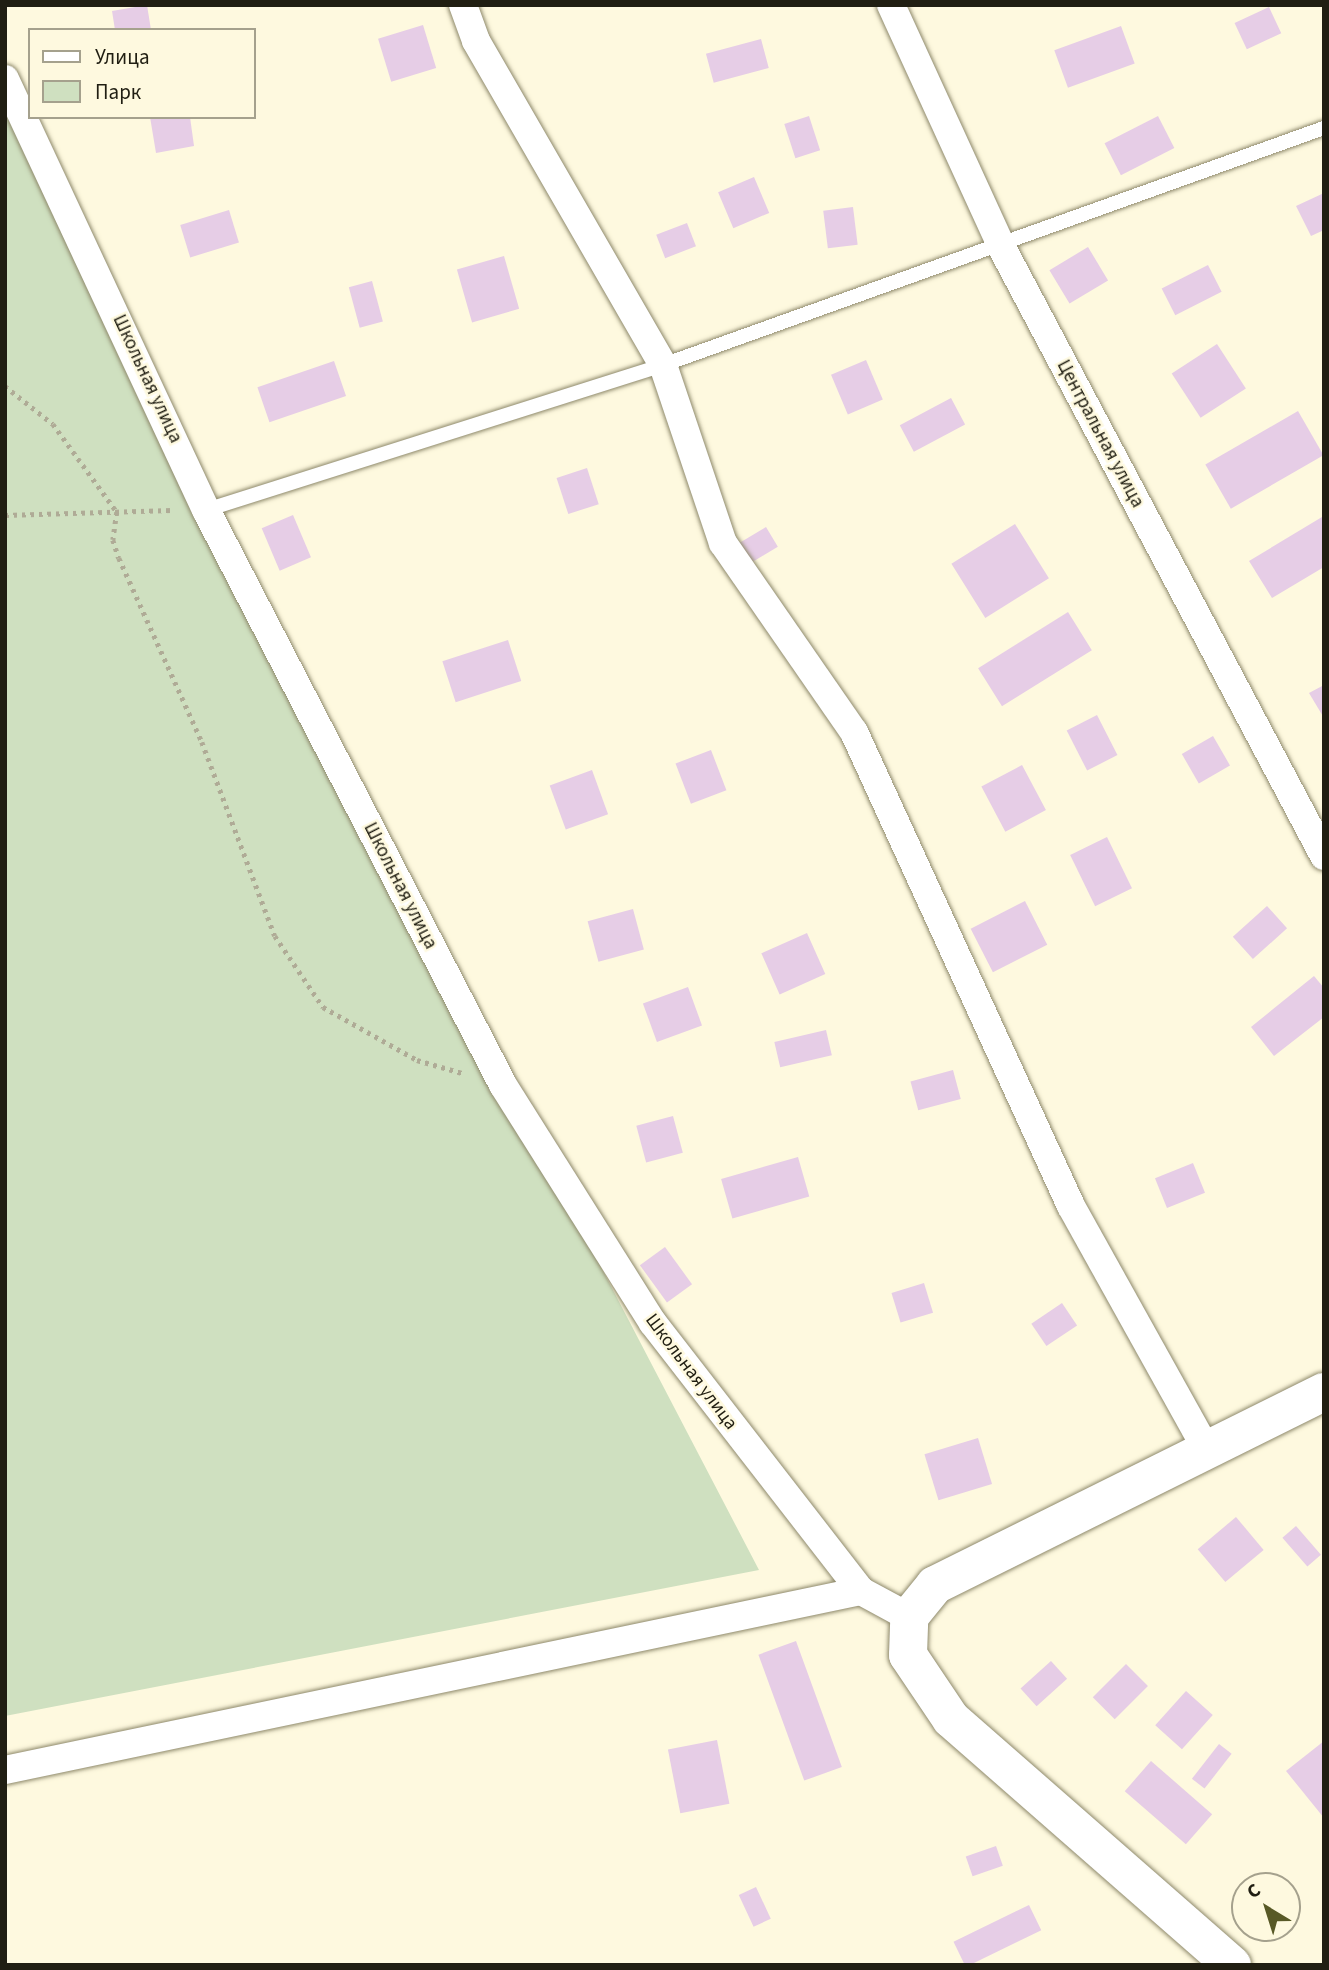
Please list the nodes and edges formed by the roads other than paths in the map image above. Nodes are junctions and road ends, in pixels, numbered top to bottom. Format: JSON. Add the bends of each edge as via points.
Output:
{"nodes":[{"id":1,"x":463,"y":5,"type":"edge"},
{"id":2,"x":891,"y":5,"type":"edge"},
{"id":3,"x":5,"y":79,"type":"edge"},
{"id":4,"x":1324,"y":128,"type":"edge"},
{"id":5,"x":1002,"y":248,"type":"junction"},
{"id":6,"x":663,"y":365,"type":"junction"},
{"id":7,"x":206,"y":510,"type":"junction"},
{"id":8,"x":1324,"y":856,"type":"edge"},
{"id":9,"x":1324,"y":1392,"type":"edge"},
{"id":10,"x":1207,"y":1450,"type":"junction"},
{"id":11,"x":861,"y":1591,"type":"junction"},
{"id":12,"x":909,"y":1618,"type":"junction"},
{"id":13,"x":5,"y":1770,"type":"edge"},
{"id":14,"x":1232,"y":1965,"type":"edge"}],
"edges":[{"from":1,"to":6,"type":"street","via":[[475,41]]},
{"from":2,"to":5,"type":"street","name":"Центральная улица"},
{"from":3,"to":7,"type":"street","name":"Школьная улица"},
{"from":4,"to":5,"type":"lane"},
{"from":5,"to":6,"type":"lane"},
{"from":5,"to":8,"type":"street","name":"Центральная улица"},
{"from":6,"to":7,"type":"lane"},
{"from":6,"to":10,"type":"street","via":[[723,543],[853,732],[1071,1206]]},
{"from":7,"to":11,"type":"street","name":"Школьная улица","via":[[503,1085],[653,1323]]},
{"from":9,"to":10,"type":"main road"},
{"from":10,"to":12,"type":"main road","via":[[935,1586]]},
{"from":11,"to":12,"type":"street","name":"Школьная улица"},
{"from":11,"to":13,"type":"street"},
{"from":12,"to":14,"type":"main road","via":[[908,1655],[951,1719]]}]}
